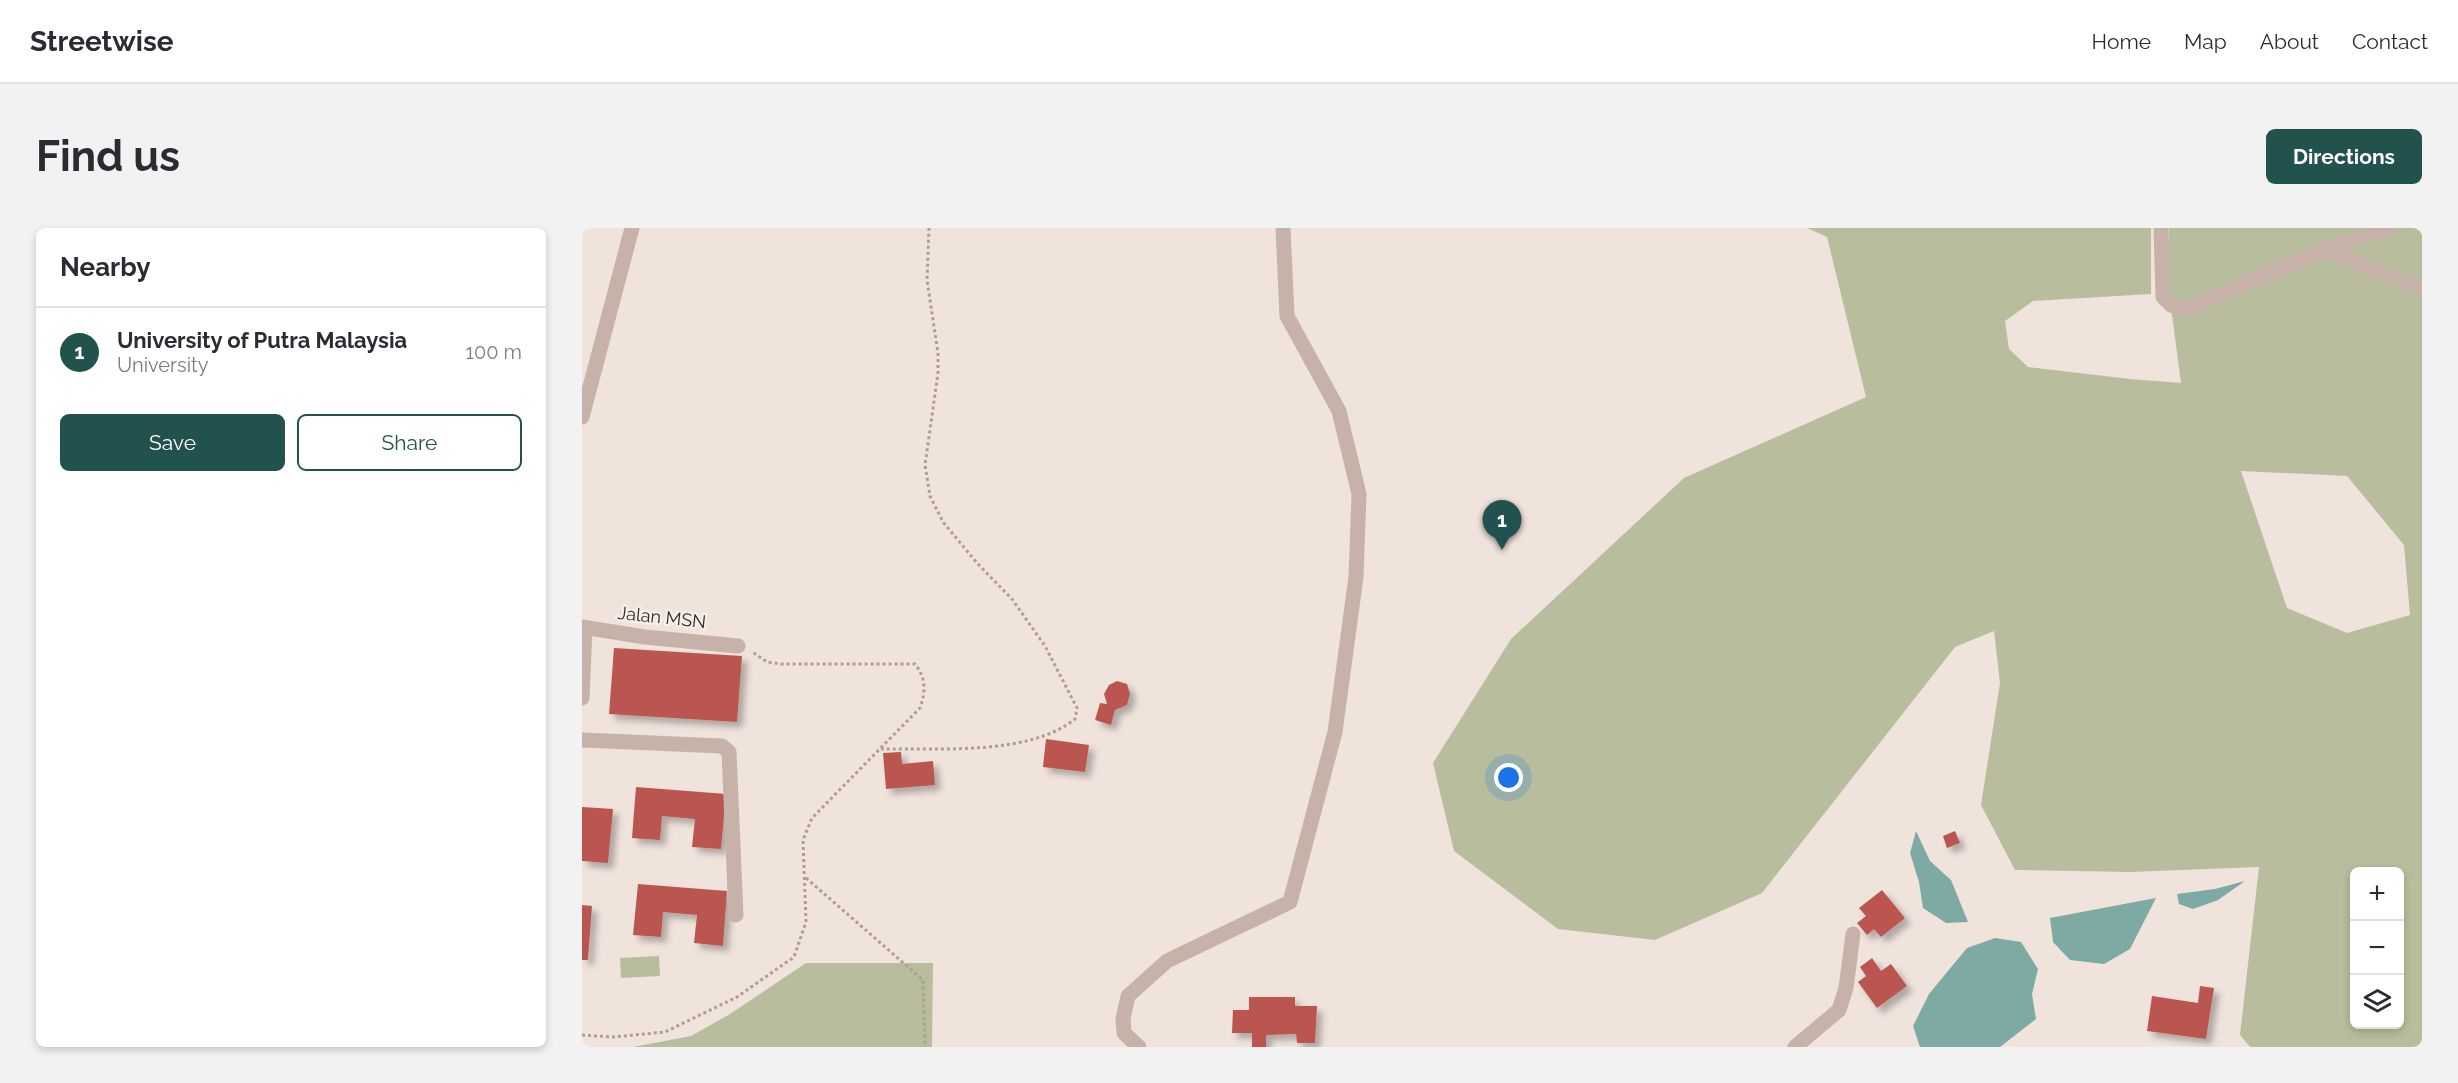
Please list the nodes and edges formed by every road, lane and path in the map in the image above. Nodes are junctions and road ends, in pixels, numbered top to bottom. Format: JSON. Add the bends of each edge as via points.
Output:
{"nodes":[{"id":1,"x":632,"y":228,"type":"edge"},
{"id":2,"x":929,"y":228,"type":"edge"},
{"id":3,"x":1283,"y":228,"type":"edge"},
{"id":4,"x":2161,"y":228,"type":"edge"},
{"id":5,"x":2390,"y":228,"type":"edge"},
{"id":6,"x":2323,"y":250,"type":"junction"},
{"id":7,"x":2422,"y":289,"type":"edge"},
{"id":8,"x":582,"y":417,"type":"edge"},
{"id":9,"x":584,"y":627,"type":"edge"},
{"id":10,"x":738,"y":646,"type":"joint"},
{"id":11,"x":582,"y":698,"type":"edge"},
{"id":12,"x":582,"y":740,"type":"edge"},
{"id":13,"x":879,"y":749,"type":"junction"},
{"id":14,"x":804,"y":877,"type":"junction"},
{"id":15,"x":736,"y":915,"type":"dead end"},
{"id":16,"x":1853,"y":934,"type":"dead end"},
{"id":17,"x":582,"y":1035,"type":"edge"},
{"id":18,"x":926,"y":1047,"type":"edge"},
{"id":19,"x":1139,"y":1047,"type":"edge"},
{"id":20,"x":1795,"y":1047,"type":"edge"}],
"edges":[{"from":1,"to":8,"type":"street"},
{"from":2,"to":13,"type":"path","via":[[927,280],[938,352],[925,465],[930,496],[943,522],[1012,599],[1045,646],[1077,708],[1075,719],[1062,730],[1014,743]]},
{"from":3,"to":19,"type":"street","via":[[1287,315],[1339,411],[1359,494],[1356,577],[1335,732],[1290,902],[1167,961],[1128,996],[1124,1033]]},
{"from":4,"to":6,"type":"street","via":[[2163,297],[2184,310]]},
{"from":5,"to":6,"type":"street"},
{"from":6,"to":7,"type":"street"},
{"from":9,"to":10,"type":"street","name":"Jalan MSN"},
{"from":9,"to":11,"type":"street"},
{"from":10,"to":13,"type":"path","via":[[767,662],[915,663],[923,674],[920,708]]},
{"from":12,"to":15,"type":"street","via":[[722,746],[729,752]]},
{"from":13,"to":14,"type":"path","via":[[812,818],[803,840]]},
{"from":14,"to":17,"type":"path","via":[[806,922],[794,957],[737,997],[665,1032],[614,1037]]},
{"from":14,"to":18,"type":"path","via":[[923,980]]},
{"from":16,"to":20,"type":"street","via":[[1839,1010]]}]}
